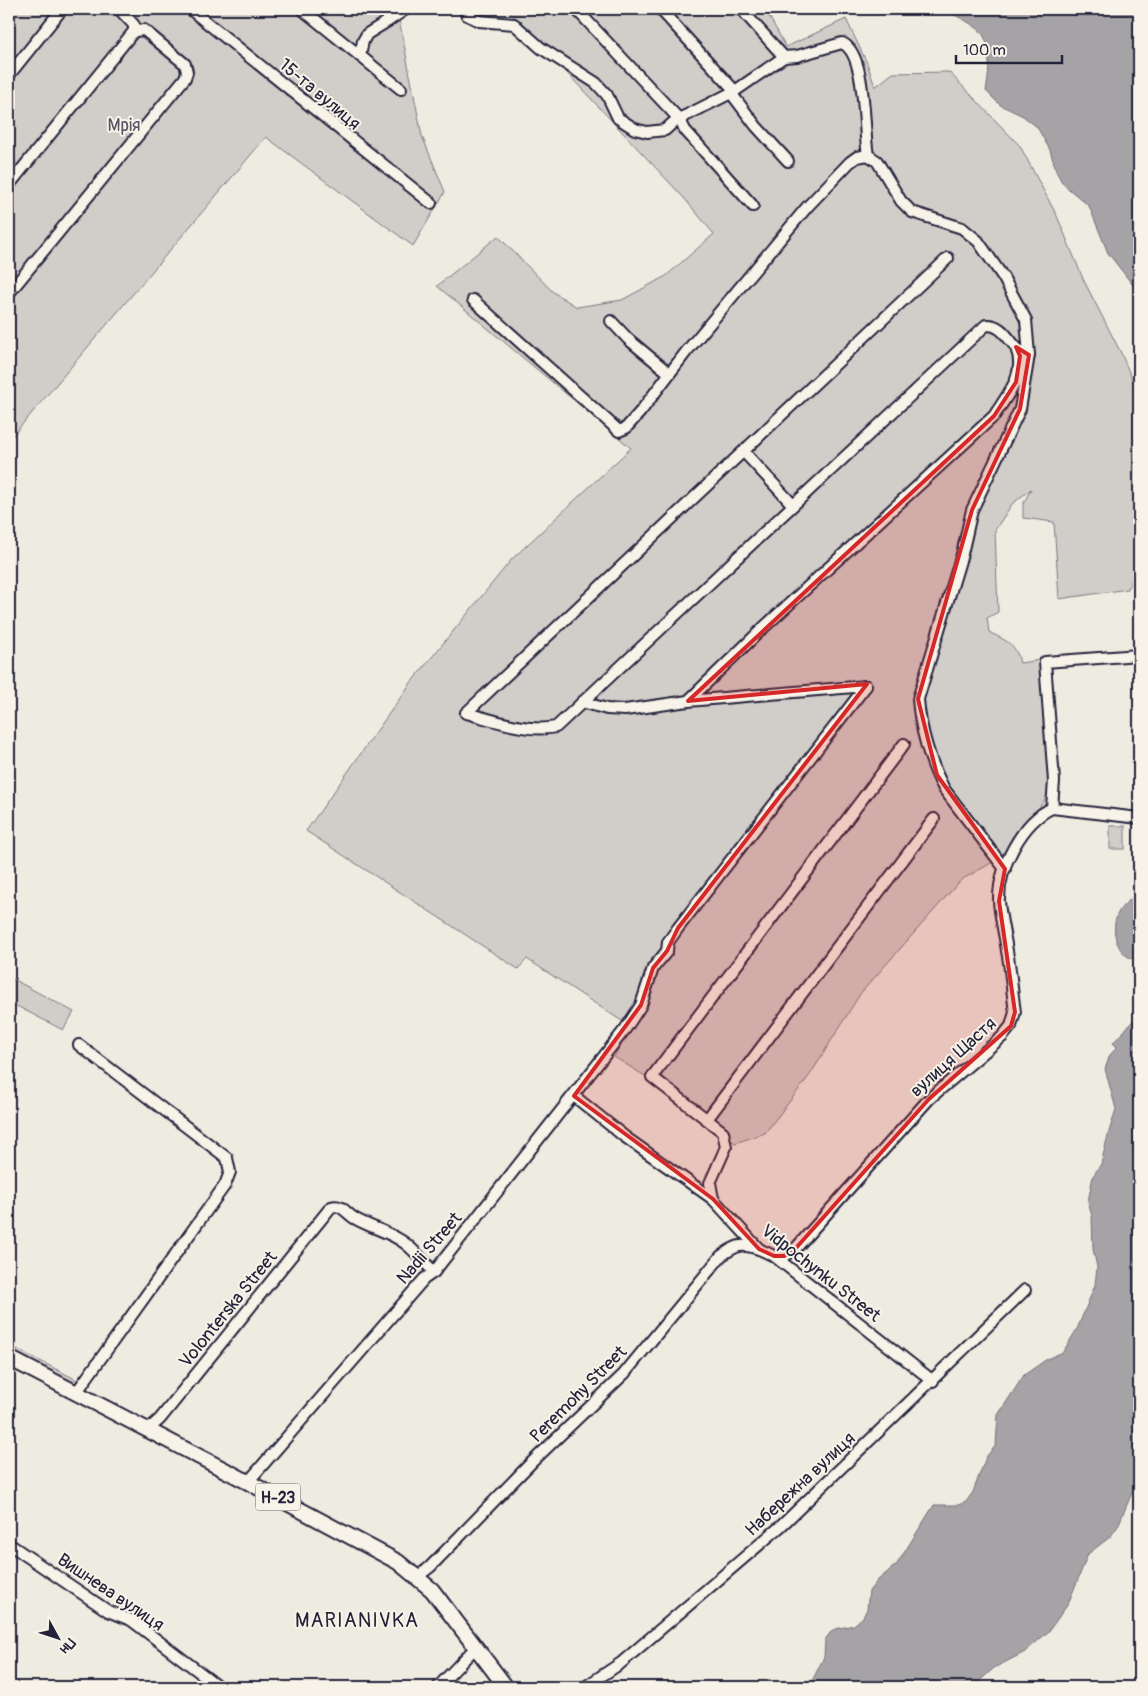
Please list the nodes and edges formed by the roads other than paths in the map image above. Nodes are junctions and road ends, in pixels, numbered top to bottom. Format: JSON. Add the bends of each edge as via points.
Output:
{"nodes":[{"id":1,"x":62,"y":9,"type":"edge"},
{"id":2,"x":119,"y":9,"type":"edge"},
{"id":3,"x":190,"y":9,"type":"edge"},
{"id":4,"x":302,"y":9,"type":"edge"},
{"id":5,"x":386,"y":9,"type":"edge"},
{"id":6,"x":406,"y":9,"type":"edge"},
{"id":7,"x":464,"y":9,"type":"edge"},
{"id":8,"x":576,"y":9,"type":"edge"},
{"id":9,"x":660,"y":9,"type":"edge"},
{"id":10,"x":741,"y":9,"type":"edge"},
{"id":11,"x":388,"y":21,"type":"junction"},
{"id":12,"x":134,"y":30,"type":"junction"},
{"id":13,"x":360,"y":56,"type":"junction"},
{"id":14,"x":784,"y":57,"type":"junction"},
{"id":15,"x":9,"y":75,"type":"edge"},
{"id":16,"x":401,"y":89,"type":"dead end"},
{"id":17,"x":733,"y":92,"type":"junction"},
{"id":18,"x":680,"y":120,"type":"junction"},
{"id":19,"x":868,"y":156,"type":"junction"},
{"id":20,"x":788,"y":162,"type":"dead end"},
{"id":21,"x":9,"y":185,"type":"edge"},
{"id":22,"x":431,"y":203,"type":"dead end"},
{"id":23,"x":753,"y":206,"type":"dead end"},
{"id":24,"x":948,"y":258,"type":"dead end"},
{"id":25,"x":9,"y":293,"type":"edge"},
{"id":26,"x":473,"y":300,"type":"dead end"},
{"id":27,"x":611,"y":321,"type":"dead end"},
{"id":28,"x":1016,"y":347,"type":"junction"},
{"id":29,"x":1029,"y":355,"type":"junction"},
{"id":30,"x":669,"y":373,"type":"junction"},
{"id":31,"x":744,"y":452,"type":"junction"},
{"id":32,"x":793,"y":505,"type":"junction"},
{"id":33,"x":1139,"y":655,"type":"edge"},
{"id":34,"x":688,"y":701,"type":"junction"},
{"id":35,"x":582,"y":702,"type":"junction"},
{"id":36,"x":904,"y":744,"type":"dead end"},
{"id":37,"x":1052,"y":808,"type":"junction"},
{"id":38,"x":1139,"y":818,"type":"edge"},
{"id":39,"x":934,"y":819,"type":"dead end"},
{"id":40,"x":1005,"y":869,"type":"junction"},
{"id":41,"x":79,"y":1045,"type":"dead end"},
{"id":42,"x":574,"y":1096,"type":"junction"},
{"id":43,"x":708,"y":1118,"type":"junction"},
{"id":44,"x":713,"y":1199,"type":"junction"},
{"id":45,"x":760,"y":1249,"type":"junction"},
{"id":46,"x":774,"y":1256,"type":"junction"},
{"id":47,"x":434,"y":1272,"type":"junction"},
{"id":48,"x":1025,"y":1290,"type":"dead end"},
{"id":49,"x":9,"y":1358,"type":"edge"},
{"id":50,"x":933,"y":1381,"type":"junction"},
{"id":51,"x":76,"y":1393,"type":"junction"},
{"id":52,"x":148,"y":1430,"type":"junction"},
{"id":53,"x":248,"y":1482,"type":"junction"},
{"id":54,"x":9,"y":1544,"type":"edge"},
{"id":55,"x":417,"y":1577,"type":"junction"},
{"id":56,"x":476,"y":1647,"type":"junction"},
{"id":57,"x":219,"y":1687,"type":"edge"},
{"id":58,"x":438,"y":1687,"type":"edge"},
{"id":59,"x":506,"y":1687,"type":"edge"},
{"id":60,"x":585,"y":1687,"type":"edge"}],
"edges":[{"from":1,"to":15,"type":"street"},
{"from":2,"to":12,"type":"street","via":[[134,25]]},
{"from":3,"to":22,"type":"street","name":"15-та вулиця"},
{"from":4,"to":13,"type":"street"},
{"from":5,"to":11,"type":"street"},
{"from":6,"to":11,"type":"street"},
{"from":7,"to":18,"type":"street","via":[[467,15],[479,21],[508,23],[518,28],[541,48],[596,83],[607,95],[618,118],[629,126],[647,132],[661,132]]},
{"from":8,"to":18,"type":"street"},
{"from":9,"to":17,"type":"street"},
{"from":10,"to":14,"type":"street"},
{"from":11,"to":13,"type":"street","via":[[367,34],[362,41]]},
{"from":12,"to":21,"type":"street"},
{"from":12,"to":25,"type":"street","via":[[144,30],[185,64],[185,78]]},
{"from":13,"to":16,"type":"street"},
{"from":14,"to":17,"type":"street"},
{"from":14,"to":19,"type":"street","via":[[842,43],[848,45],[853,52],[865,96]]},
{"from":17,"to":18,"type":"street"},
{"from":17,"to":20,"type":"street","via":[[756,126]]},
{"from":18,"to":23,"type":"street","via":[[685,130]]},
{"from":19,"to":29,"type":"street","via":[[877,161],[901,201],[912,212],[962,228],[978,240],[1026,320]]},
{"from":19,"to":30,"type":"street","via":[[857,157],[850,162],[807,207]]},
{"from":24,"to":31,"type":"street"},
{"from":26,"to":30,"type":"street","via":[[619,431],[641,412]]},
{"from":27,"to":30,"type":"street"},
{"from":28,"to":29,"type":"street"},
{"from":28,"to":32,"type":"street","via":[[1001,328],[986,325]]},
{"from":28,"to":34,"type":"street","via":[[1020,356],[1016,382],[994,416]]},
{"from":29,"to":40,"type":"street","via":[[1020,409],[972,510],[918,699],[936,775]]},
{"from":31,"to":32,"type":"street"},
{"from":31,"to":35,"type":"street","via":[[466,713],[544,730],[556,727]]},
{"from":32,"to":35,"type":"street"},
{"from":33,"to":37,"type":"street","via":[[1045,662],[1054,781]]},
{"from":34,"to":35,"type":"street","via":[[625,710]]},
{"from":34,"to":42,"type":"street","name":"Nadii Street","via":[[866,686],[668,942],[667,951],[653,968],[641,1006]]},
{"from":36,"to":43,"type":"street","via":[[652,1077]]},
{"from":37,"to":38,"type":"street"},
{"from":37,"to":40,"type":"street","name":"вулиця Щастя","via":[[1039,814],[1030,825]]},
{"from":39,"to":43,"type":"street"},
{"from":40,"to":46,"type":"street","name":"вулиця Щастя","via":[[999,901],[1015,1012],[1011,1026],[928,1099],[796,1248],[784,1256]]},
{"from":41,"to":51,"type":"street","via":[[227,1158],[230,1172],[225,1185]]},
{"from":42,"to":44,"type":"street","name":"Vidpochynku Street","via":[[625,1137]]},
{"from":42,"to":47,"type":"street","name":"Nadii Street"},
{"from":43,"to":44,"type":"street","via":[[723,1132],[726,1147],[710,1183]]},
{"from":44,"to":45,"type":"street","name":"Vidpochynku Street"},
{"from":45,"to":46,"type":"street","name":"Vidpochynku Street"},
{"from":45,"to":55,"type":"street","name":"Peremohy Street","via":[[743,1244],[721,1256],[624,1374]]},
{"from":46,"to":50,"type":"street","name":"Vidpochynku Street"},
{"from":47,"to":52,"type":"street","name":"Volonterska Street","via":[[406,1244],[389,1233],[364,1223],[342,1208],[331,1207]]},
{"from":47,"to":53,"type":"street","name":"Nadii Street","via":[[424,1279]]},
{"from":48,"to":50,"type":"street","name":"Набережна вулиця"},
{"from":49,"to":51,"type":"main road","number":"Н-23"},
{"from":50,"to":60,"type":"street","name":"Набережна вулиця","via":[[781,1526],[620,1663]]},
{"from":51,"to":52,"type":"main road","number":"Н-23"},
{"from":52,"to":53,"type":"main road","number":"Н-23"},
{"from":53,"to":55,"type":"main road","number":"Н-23","via":[[374,1548]]},
{"from":54,"to":57,"type":"street","name":"Вишнева вулиця","via":[[108,1611],[131,1620]]},
{"from":55,"to":56,"type":"main road","number":"Н-23","via":[[432,1590]]},
{"from":56,"to":58,"type":"street"},
{"from":56,"to":59,"type":"main road","number":"Н-23"}]}
